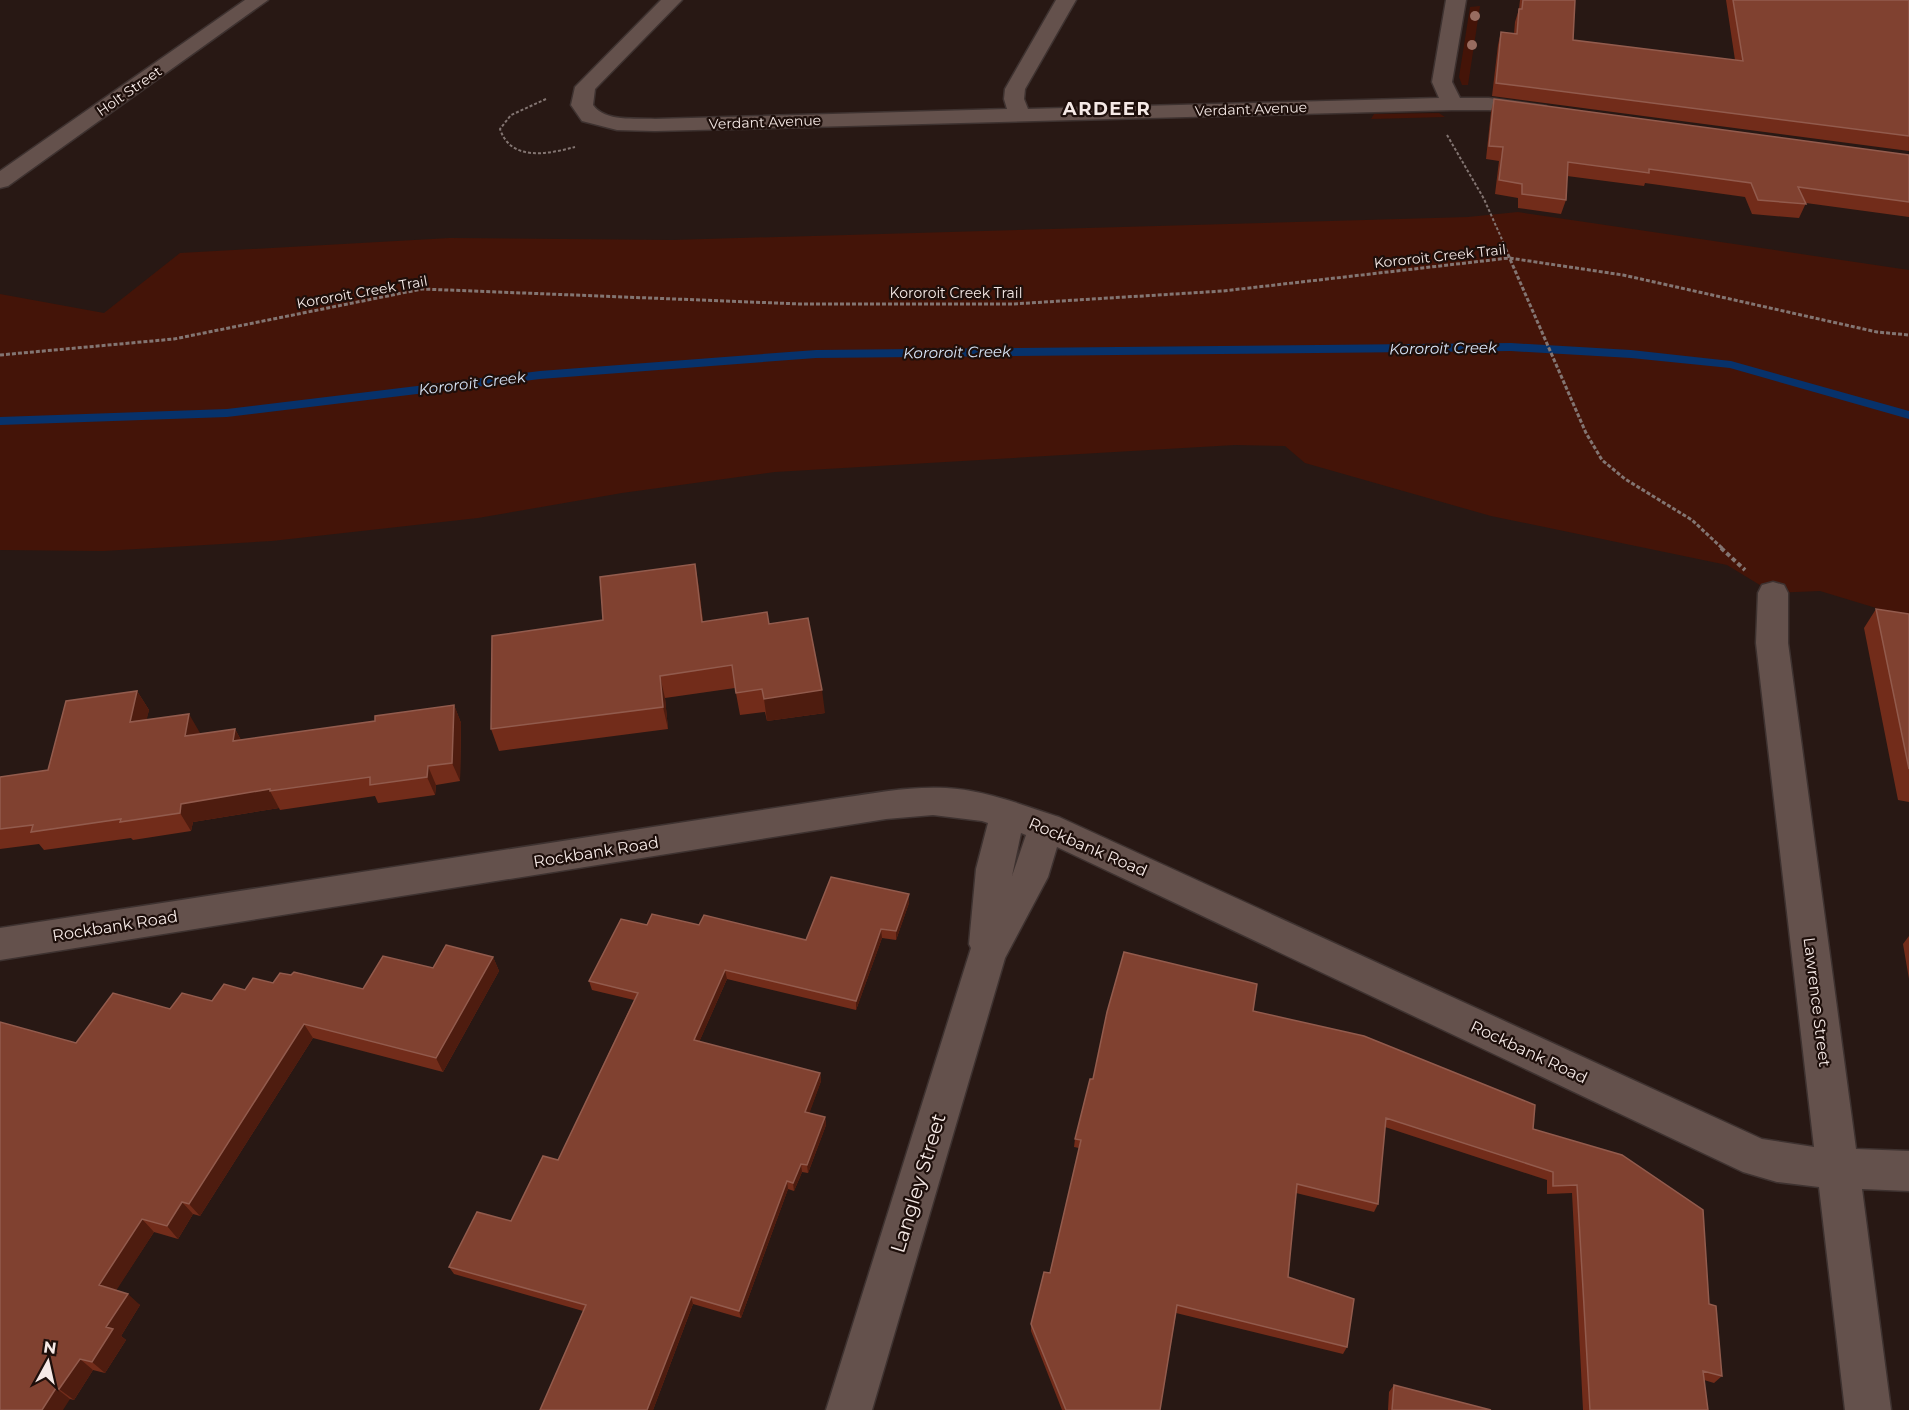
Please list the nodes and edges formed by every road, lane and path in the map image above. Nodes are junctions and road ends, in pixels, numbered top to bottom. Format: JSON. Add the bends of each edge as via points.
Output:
{"nodes":[{"id":1,"x":258,"y":0,"type":"edge"},
{"id":2,"x":672,"y":0,"type":"edge"},
{"id":3,"x":1066,"y":0,"type":"edge"},
{"id":4,"x":1456,"y":0,"type":"edge"},
{"id":5,"x":1452,"y":104,"type":"junction"},
{"id":6,"x":1559,"y":114,"type":"edge"},
{"id":7,"x":1019,"y":115,"type":"junction"},
{"id":8,"x":1444,"y":131,"type":"dead end"},
{"id":9,"x":0,"y":181,"type":"edge"},
{"id":10,"x":1509,"y":258,"type":"junction"},
{"id":11,"x":1909,"y":335,"type":"edge"},
{"id":12,"x":0,"y":355,"type":"edge"},
{"id":13,"x":1773,"y":594,"type":"joint"},
{"id":14,"x":1008,"y":815,"type":"junction"},
{"id":15,"x":1046,"y":827,"type":"junction"},
{"id":16,"x":0,"y":944,"type":"edge"},
{"id":17,"x":987,"y":955,"type":"junction"},
{"id":18,"x":1837,"y":1167,"type":"junction"},
{"id":19,"x":1909,"y":1171,"type":"edge"},
{"id":20,"x":849,"y":1410,"type":"edge"},
{"id":21,"x":1868,"y":1410,"type":"edge"}],
"edges":[{"from":1,"to":9,"type":"street","name":"Holt Street"},
{"from":2,"to":7,"type":"street","name":"Verdant Avenue","via":[[585,87],[582,105],[590,116],[617,124],[655,125]]},
{"from":3,"to":7,"type":"street","via":[[1015,89]]},
{"from":4,"to":5,"type":"street","via":[[1442,82]]},
{"from":5,"to":6,"type":"street","name":"Verdant Avenue","via":[[1489,104]]},
{"from":5,"to":7,"type":"street","name":"Verdant Avenue"},
{"from":8,"to":10,"type":"path","via":[[1484,199]]},
{"from":10,"to":11,"type":"path","name":"Kororoit Creek Trail","via":[[1623,275],[1877,332]]},
{"from":10,"to":12,"type":"path","name":"Kororoit Creek Trail","via":[[1223,291],[1012,304],[801,304],[422,290],[174,339]]},
{"from":10,"to":13,"type":"path","via":[[1586,434],[1602,460],[1625,479],[1692,520]]},
{"from":13,"to":18,"type":"street","name":"Lawrence Street","via":[[1772,643]]},
{"from":14,"to":15,"type":"street","name":"Rockbank Road"},
{"from":14,"to":16,"type":"street","name":"Rockbank Road","via":[[963,803],[890,806]]},
{"from":14,"to":17,"type":"street","name":"Langley Street","via":[[994,869]]},
{"from":15,"to":17,"type":"street","name":"Langley Street","via":[[1030,876]]},
{"from":15,"to":18,"type":"street","name":"Rockbank Road","via":[[1758,1158]]},
{"from":17,"to":20,"type":"street","name":"Langley Street"},
{"from":18,"to":19,"type":"street","name":"Rockbank Road"},
{"from":18,"to":21,"type":"street","name":"Lawrence Street"}]}
